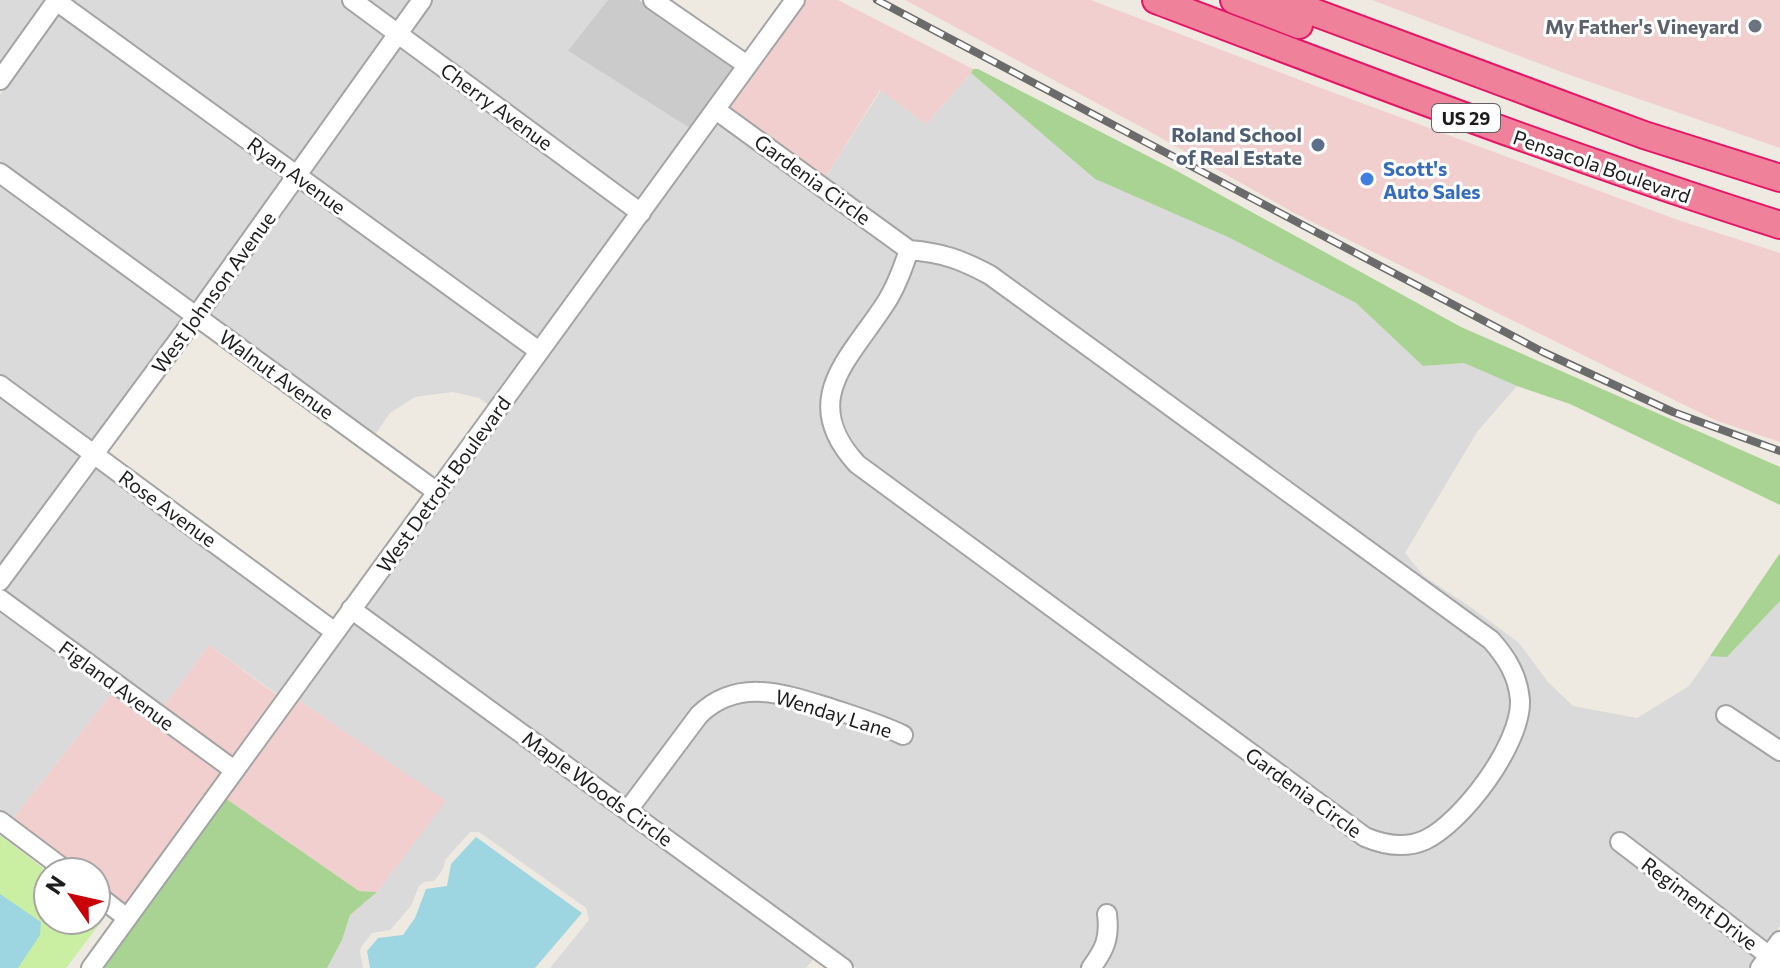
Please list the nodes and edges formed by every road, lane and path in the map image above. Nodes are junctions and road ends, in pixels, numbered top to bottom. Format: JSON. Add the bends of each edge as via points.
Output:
{"nodes":[{"id":1,"x":56,"y":0,"type":"edge"},
{"id":2,"x":352,"y":0,"type":"edge"},
{"id":3,"x":422,"y":0,"type":"edge"},
{"id":4,"x":653,"y":0,"type":"edge"},
{"id":5,"x":795,"y":0,"type":"edge"},
{"id":6,"x":1156,"y":0,"type":"edge"},
{"id":7,"x":1234,"y":0,"type":"edge"},
{"id":8,"x":1282,"y":0,"type":"edge"},
{"id":9,"x":398,"y":34,"type":"junction"},
{"id":10,"x":1379,"y":38,"type":"junction"},
{"id":11,"x":747,"y":65,"type":"junction"},
{"id":12,"x":0,"y":80,"type":"edge"},
{"id":13,"x":716,"y":110,"type":"junction"},
{"id":14,"x":0,"y":173,"type":"edge"},
{"id":15,"x":297,"y":175,"type":"junction"},
{"id":16,"x":1780,"y":178,"type":"edge"},
{"id":17,"x":641,"y":213,"type":"junction"},
{"id":18,"x":1780,"y":225,"type":"edge"},
{"id":19,"x":909,"y":250,"type":"junction"},
{"id":20,"x":197,"y":315,"type":"junction"},
{"id":21,"x":539,"y":351,"type":"junction"},
{"id":22,"x":0,"y":385,"type":"edge"},
{"id":23,"x":95,"y":454,"type":"junction"},
{"id":24,"x":437,"y":492,"type":"junction"},
{"id":25,"x":0,"y":581,"type":"edge"},
{"id":26,"x":0,"y":599,"type":"edge"},
{"id":27,"x":351,"y":609,"type":"junction"},
{"id":28,"x":335,"y":632,"type":"junction"},
{"id":29,"x":1726,"y":715,"type":"dead end"},
{"id":30,"x":903,"y":735,"type":"dead end"},
{"id":31,"x":1780,"y":751,"type":"edge"},
{"id":32,"x":234,"y":770,"type":"junction"},
{"id":33,"x":628,"y":810,"type":"junction"},
{"id":34,"x":0,"y":821,"type":"edge"},
{"id":35,"x":1620,"y":842,"type":"dead end"},
{"id":36,"x":47,"y":856,"type":"edge"},
{"id":37,"x":112,"y":906,"type":"edge"},
{"id":38,"x":1107,"y":914,"type":"dead end"},
{"id":39,"x":127,"y":918,"type":"junction"},
{"id":40,"x":1772,"y":957,"type":"edge"},
{"id":41,"x":822,"y":962,"type":"edge"},
{"id":42,"x":91,"y":968,"type":"edge"},
{"id":43,"x":843,"y":968,"type":"edge"},
{"id":44,"x":1091,"y":968,"type":"edge"}],
"edges":[{"from":1,"to":12,"type":"street"},
{"from":1,"to":15,"type":"street","name":"Ryan Avenue"},
{"from":2,"to":9,"type":"street","name":"Cherry Avenue"},
{"from":3,"to":9,"type":"street","name":"West Johnson Avenue"},
{"from":4,"to":11,"type":"street"},
{"from":5,"to":11,"type":"street","name":"West Detroit Boulevard"},
{"from":6,"to":18,"type":"highway","name":"Pensacola Boulevard","number":"US 29","via":[[1495,128]]},
{"from":7,"to":10,"type":"highway","via":[[1349,45]]},
{"from":8,"to":10,"type":"highway","number":"US 29"},
{"from":9,"to":15,"type":"street","name":"West Johnson Avenue"},
{"from":9,"to":17,"type":"street","name":"Cherry Avenue"},
{"from":10,"to":16,"type":"highway","number":"US 29","via":[[1644,135]]},
{"from":11,"to":13,"type":"street","name":"West Detroit Boulevard"},
{"from":13,"to":17,"type":"street","name":"West Detroit Boulevard"},
{"from":13,"to":19,"type":"street","name":"Gardenia Circle"},
{"from":14,"to":20,"type":"street","name":"Walnut Avenue"},
{"from":15,"to":20,"type":"street","name":"West Johnson Avenue"},
{"from":15,"to":21,"type":"street","name":"Ryan Avenue"},
{"from":17,"to":21,"type":"street","name":"West Detroit Boulevard"},
{"from":19,"to":19,"type":"street","name":"Gardenia Circle","via":[[892,294],[832,387],[835,435],[844,451],[1365,837],[1395,846],[1425,840],[1461,811],[1496,766],[1518,719],[1515,678],[1491,640],[990,275],[939,253]]},
{"from":20,"to":23,"type":"street","name":"West Johnson Avenue"},
{"from":20,"to":24,"type":"street","name":"Walnut Avenue"},
{"from":21,"to":24,"type":"street","name":"West Detroit Boulevard"},
{"from":22,"to":23,"type":"street","name":"Rose Avenue"},
{"from":23,"to":25,"type":"street","name":"West Johnson Avenue"},
{"from":23,"to":28,"type":"street","name":"Rose Avenue"},
{"from":24,"to":27,"type":"street","name":"West Detroit Boulevard"},
{"from":26,"to":32,"type":"street","name":"Figland Avenue"},
{"from":27,"to":28,"type":"street","name":"West Detroit Boulevard"},
{"from":27,"to":33,"type":"street","name":"Maple Woods Circle"},
{"from":28,"to":32,"type":"street","name":"West Detroit Boulevard"},
{"from":29,"to":31,"type":"street"},
{"from":30,"to":33,"type":"street","name":"Wenday Lane","via":[[788,695],[725,696],[699,715]]},
{"from":32,"to":39,"type":"street","name":"West Detroit Boulevard"},
{"from":33,"to":41,"type":"street","name":"Maple Woods Circle"},
{"from":34,"to":36,"type":"street"},
{"from":35,"to":40,"type":"street","name":"Regiment Drive"},
{"from":37,"to":39,"type":"street"},
{"from":38,"to":44,"type":"street","via":[[1106,944]]},
{"from":39,"to":42,"type":"street","name":"West Detroit Boulevard"},
{"from":41,"to":43,"type":"street","name":"Maple Woods Circle"}]}
